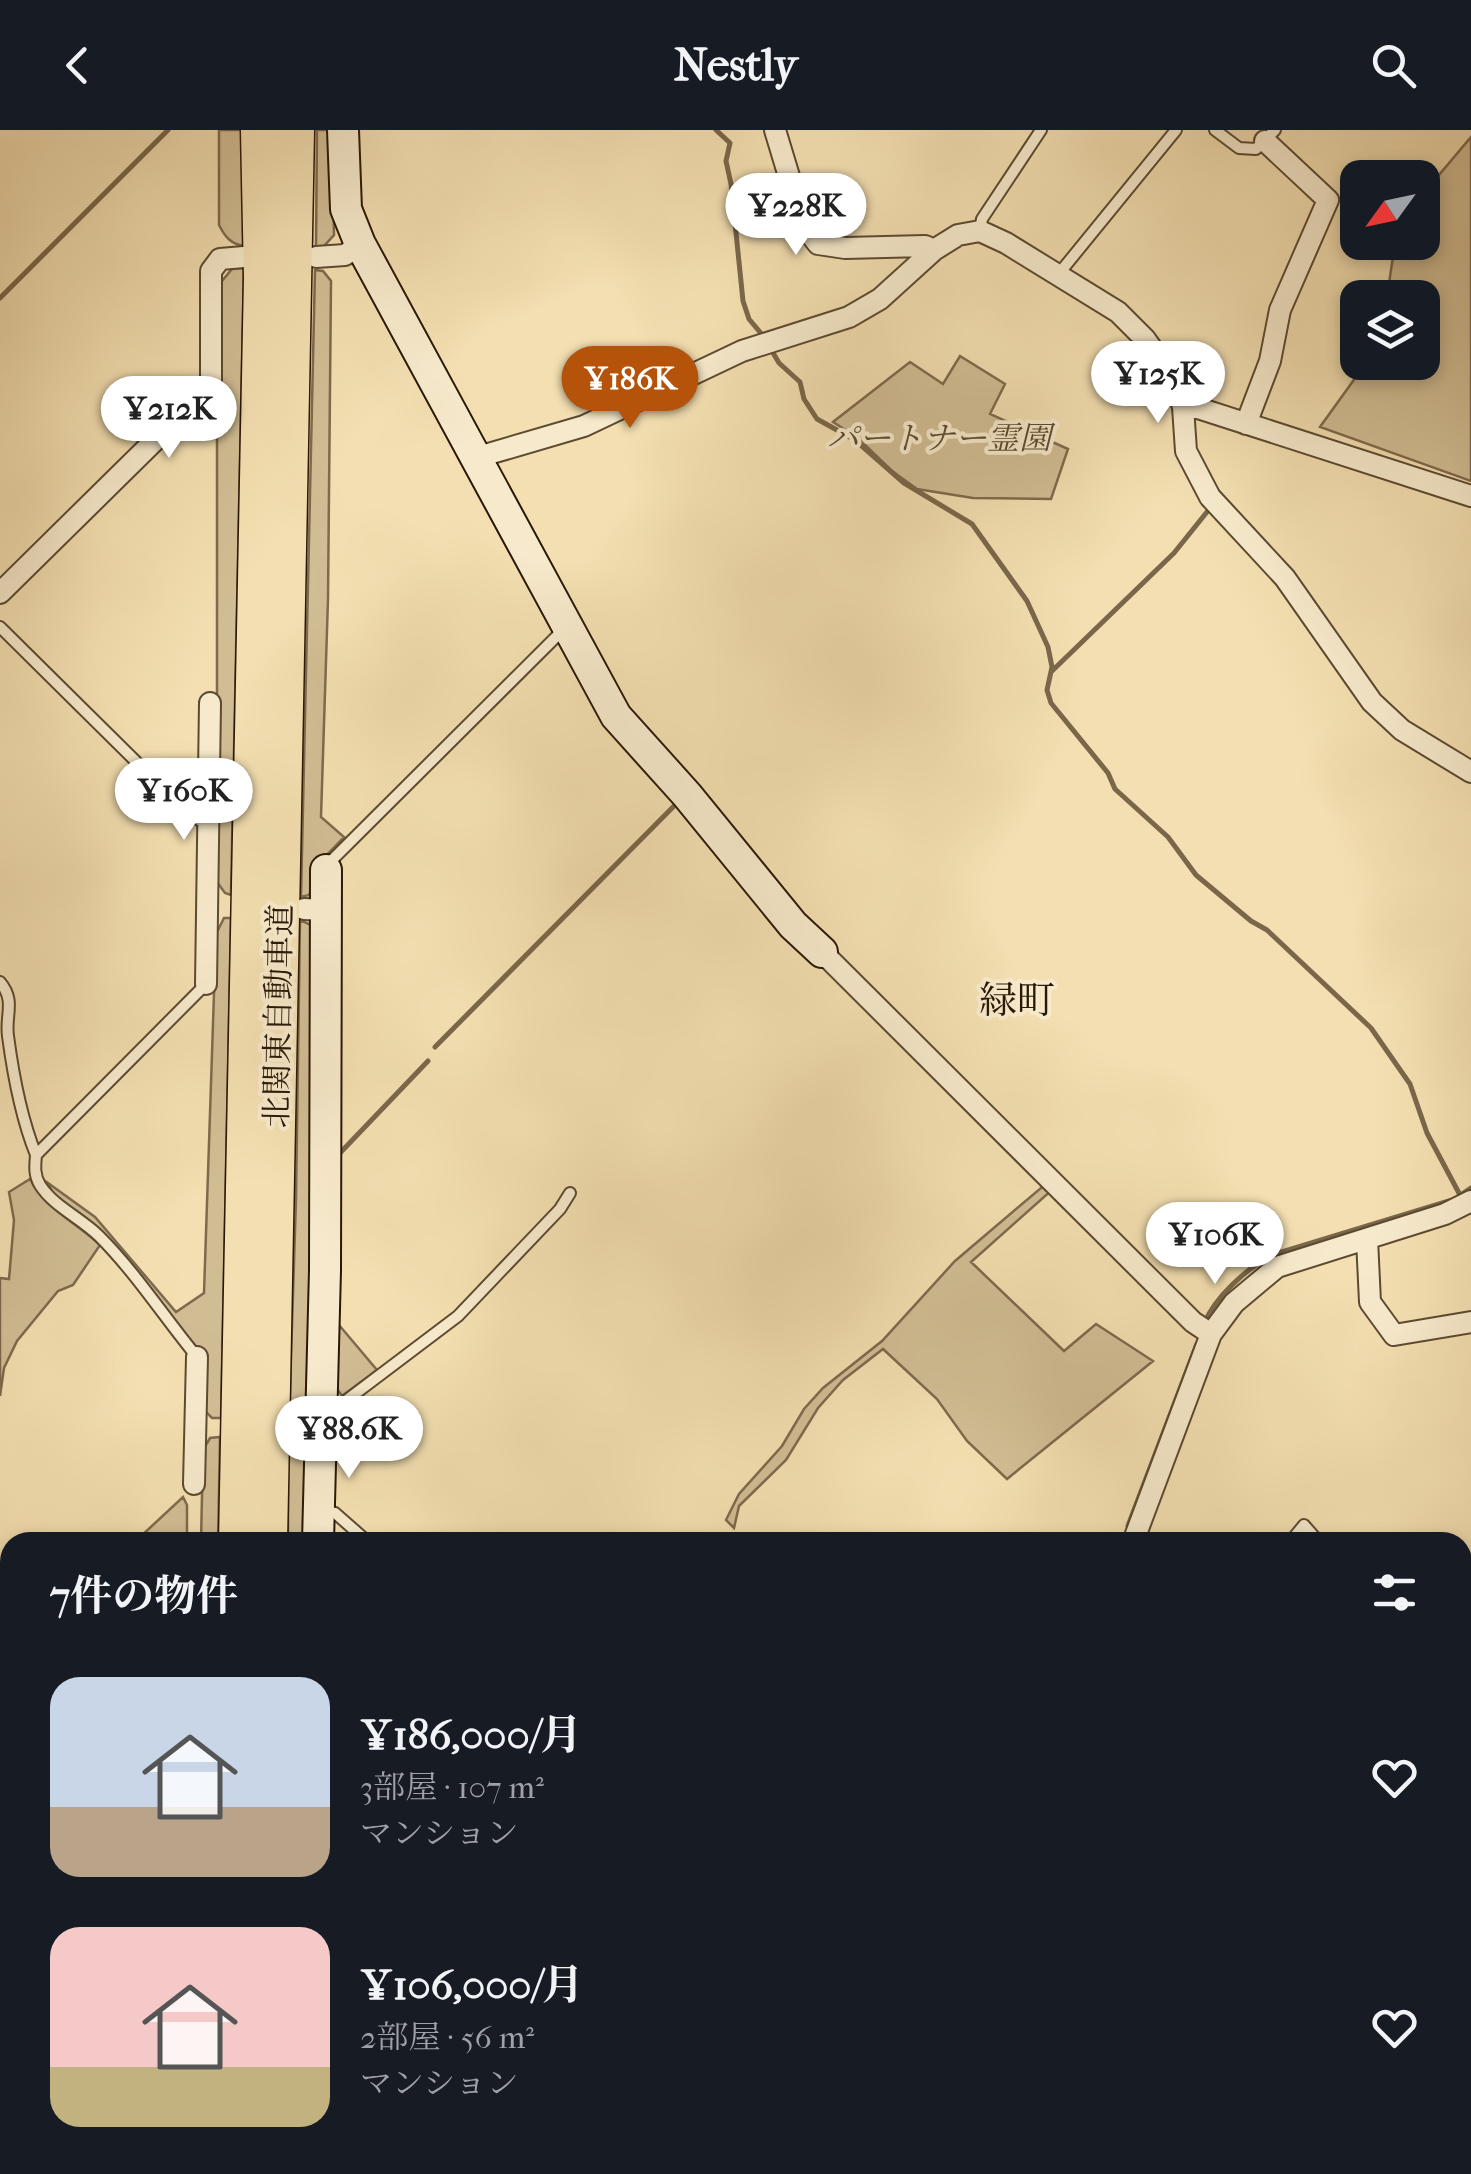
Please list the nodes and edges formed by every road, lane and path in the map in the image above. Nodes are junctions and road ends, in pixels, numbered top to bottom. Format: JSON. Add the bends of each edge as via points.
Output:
{"nodes":[{"id":1,"x":260,"y":130,"type":"edge"},
{"id":2,"x":295,"y":130,"type":"edge"},
{"id":3,"x":344,"y":130,"type":"edge"},
{"id":4,"x":775,"y":130,"type":"edge"},
{"id":5,"x":1041,"y":130,"type":"edge"},
{"id":6,"x":1176,"y":130,"type":"edge"},
{"id":7,"x":1215,"y":130,"type":"edge"},
{"id":8,"x":1270,"y":135,"type":"edge"},
{"id":9,"x":980,"y":231,"type":"junction"},
{"id":10,"x":360,"y":244,"type":"junction"},
{"id":11,"x":934,"y":250,"type":"junction"},
{"id":12,"x":244,"y":257,"type":"dead end"},
{"id":13,"x":316,"y":257,"type":"dead end"},
{"id":14,"x":1057,"y":277,"type":"junction"},
{"id":15,"x":1182,"y":407,"type":"junction"},
{"id":16,"x":1246,"y":424,"type":"junction"},
{"id":17,"x":478,"y":456,"type":"junction"},
{"id":18,"x":1471,"y":496,"type":"edge"},
{"id":19,"x":0,"y":593,"type":"edge"},
{"id":20,"x":567,"y":626,"type":"junction"},
{"id":21,"x":0,"y":627,"type":"edge"},
{"id":22,"x":210,"y":703,"type":"dead end"},
{"id":23,"x":1471,"y":772,"type":"edge"},
{"id":24,"x":210,"y":821,"type":"junction"},
{"id":25,"x":326,"y":870,"type":"joint"},
{"id":26,"x":822,"y":952,"type":"joint"},
{"id":27,"x":0,"y":982,"type":"edge"},
{"id":28,"x":206,"y":984,"type":"joint"},
{"id":29,"x":36,"y":1155,"type":"junction"},
{"id":30,"x":570,"y":1193,"type":"dead end"},
{"id":31,"x":1471,"y":1201,"type":"edge"},
{"id":32,"x":1367,"y":1238,"type":"junction"},
{"id":33,"x":1471,"y":1322,"type":"edge"},
{"id":34,"x":1211,"y":1334,"type":"junction"},
{"id":35,"x":198,"y":1357,"type":"joint"},
{"id":36,"x":308,"y":1424,"type":"junction"},
{"id":37,"x":194,"y":1484,"type":"dead end"},
{"id":38,"x":318,"y":1510,"type":"junction"},
{"id":39,"x":238,"y":1532,"type":"edge"},
{"id":40,"x":268,"y":1532,"type":"edge"},
{"id":41,"x":318,"y":1532,"type":"edge"},
{"id":42,"x":357,"y":1532,"type":"edge"},
{"id":43,"x":1137,"y":1532,"type":"edge"}],
"edges":[{"from":1,"to":39,"type":"highway","name":"北関東自動車道"},
{"from":2,"to":40,"type":"highway","name":"北関東自動車道"},
{"from":3,"to":10,"type":"street","via":[[346,208]]},
{"from":4,"to":11,"type":"street","via":[[804,226],[818,244]]},
{"from":5,"to":9,"type":"lane"},
{"from":6,"to":14,"type":"lane"},
{"from":7,"to":8,"type":"lane","via":[[1239,148],[1256,149]]},
{"from":8,"to":16,"type":"street","via":[[1328,200],[1280,310]]},
{"from":9,"to":11,"type":"street"},
{"from":9,"to":14,"type":"street"},
{"from":10,"to":13,"type":"street","via":[[345,255]]},
{"from":10,"to":17,"type":"street"},
{"from":11,"to":17,"type":"street","via":[[905,280],[850,318],[707,366],[584,426]]},
{"from":12,"to":19,"type":"street","via":[[220,258],[210,272],[206,390]]},
{"from":14,"to":15,"type":"street","via":[[1118,312],[1145,339],[1175,382]]},
{"from":15,"to":16,"type":"street"},
{"from":15,"to":23,"type":"street","via":[[1186,451],[1210,497],[1285,578],[1372,702],[1402,730]]},
{"from":16,"to":18,"type":"street"},
{"from":17,"to":20,"type":"street"},
{"from":20,"to":25,"type":"lane"},
{"from":20,"to":26,"type":"street","via":[[616,716]]},
{"from":21,"to":24,"type":"lane","via":[[189,814]]},
{"from":22,"to":24,"type":"street"},
{"from":24,"to":28,"type":"street","via":[[217,906]]},
{"from":25,"to":36,"type":"street","via":[[314,910],[325,1270]]},
{"from":26,"to":34,"type":"street"},
{"from":27,"to":29,"type":"lane","via":[[11,1004],[7,1033]]},
{"from":28,"to":29,"type":"lane"},
{"from":29,"to":35,"type":"lane","via":[[34,1170],[49,1197],[101,1238]]},
{"from":30,"to":36,"type":"lane","via":[[458,1316]]},
{"from":31,"to":32,"type":"street"},
{"from":32,"to":33,"type":"street","via":[[1370,1302],[1394,1335]]},
{"from":32,"to":34,"type":"street","via":[[1277,1267],[1234,1303]]},
{"from":34,"to":43,"type":"street"},
{"from":35,"to":37,"type":"street","via":[[207,1426]]},
{"from":36,"to":38,"type":"street"},
{"from":38,"to":41,"type":"street"},
{"from":38,"to":42,"type":"lane","via":[[335,1513]]}]}
